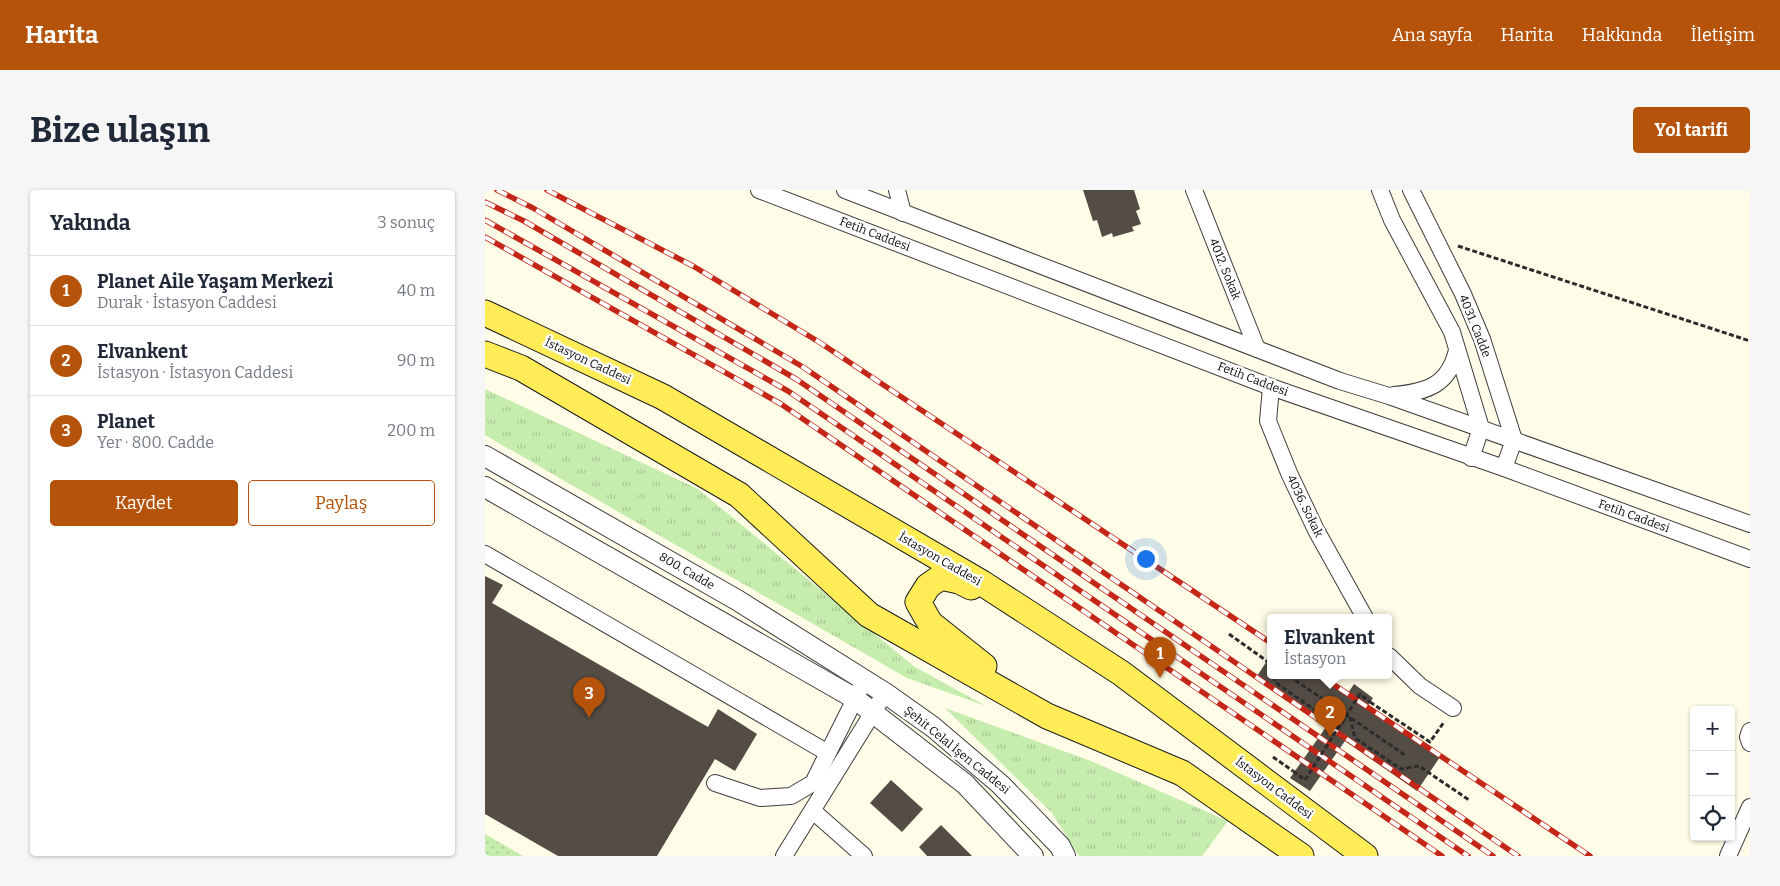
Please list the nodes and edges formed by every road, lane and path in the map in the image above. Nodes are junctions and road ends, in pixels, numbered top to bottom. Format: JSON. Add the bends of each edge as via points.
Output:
{"nodes":[{"id":1,"x":759,"y":190,"type":"edge"},
{"id":2,"x":845,"y":190,"type":"edge"},
{"id":3,"x":897,"y":190,"type":"edge"},
{"id":4,"x":1194,"y":190,"type":"edge"},
{"id":5,"x":1380,"y":190,"type":"edge"},
{"id":6,"x":1411,"y":190,"type":"edge"},
{"id":7,"x":903,"y":212,"type":"junction"},
{"id":8,"x":1438,"y":247,"type":"junction"},
{"id":9,"x":485,"y":313,"type":"edge"},
{"id":10,"x":1750,"y":341,"type":"edge"},
{"id":11,"x":1257,"y":349,"type":"junction"},
{"id":12,"x":1457,"y":350,"type":"junction"},
{"id":13,"x":485,"y":354,"type":"edge"},
{"id":14,"x":1271,"y":387,"type":"junction"},
{"id":15,"x":1389,"y":396,"type":"junction"},
{"id":16,"x":1481,"y":428,"type":"junction"},
{"id":17,"x":1514,"y":440,"type":"junction"},
{"id":18,"x":485,"y":456,"type":"edge"},
{"id":19,"x":1471,"y":458,"type":"junction"},
{"id":20,"x":1504,"y":468,"type":"junction"},
{"id":21,"x":485,"y":487,"type":"edge"},
{"id":22,"x":1750,"y":524,"type":"edge"},
{"id":23,"x":485,"y":554,"type":"edge"},
{"id":24,"x":1750,"y":559,"type":"edge"},
{"id":25,"x":1363,"y":614,"type":"edge"},
{"id":26,"x":1032,"y":616,"type":"junction"},
{"id":27,"x":1229,"y":634,"type":"dead end"},
{"id":28,"x":1392,"y":659,"type":"edge"},
{"id":29,"x":1267,"y":660,"type":"edge"},
{"id":30,"x":1274,"y":679,"type":"edge"},
{"id":31,"x":1293,"y":679,"type":"edge"},
{"id":32,"x":865,"y":680,"type":"junction"},
{"id":33,"x":885,"y":693,"type":"junction"},
{"id":34,"x":854,"y":698,"type":"junction"},
{"id":35,"x":1453,"y":708,"type":"joint"},
{"id":36,"x":873,"y":711,"type":"junction"},
{"id":37,"x":1346,"y":715,"type":"junction"},
{"id":38,"x":1047,"y":716,"type":"junction"},
{"id":39,"x":1750,"y":730,"type":"edge"},
{"id":40,"x":1750,"y":743,"type":"edge"},
{"id":41,"x":828,"y":753,"type":"junction"},
{"id":42,"x":1405,"y":755,"type":"dead end"},
{"id":43,"x":1293,"y":771,"type":"dead end"},
{"id":44,"x":715,"y":783,"type":"dead end"},
{"id":45,"x":1469,"y":800,"type":"dead end"},
{"id":46,"x":1750,"y":807,"type":"edge"},
{"id":47,"x":813,"y":811,"type":"junction"},
{"id":48,"x":784,"y":856,"type":"edge"},
{"id":49,"x":864,"y":856,"type":"edge"},
{"id":50,"x":1033,"y":856,"type":"edge"},
{"id":51,"x":1065,"y":856,"type":"edge"},
{"id":52,"x":1301,"y":856,"type":"edge"},
{"id":53,"x":1365,"y":856,"type":"edge"},
{"id":54,"x":1728,"y":856,"type":"edge"}],
"edges":[{"from":1,"to":14,"type":"street","name":"Fetih Caddesi"},
{"from":2,"to":7,"type":"street"},
{"from":3,"to":7,"type":"street"},
{"from":4,"to":11,"type":"street","name":"4012. Sokak"},
{"from":5,"to":12,"type":"street","name":"4031. Cadde","via":[[1392,220],[1452,332]]},
{"from":6,"to":8,"type":"street","name":"4031. Cadde"},
{"from":7,"to":11,"type":"street"},
{"from":8,"to":10,"type":"path","via":[[1451,244]]},
{"from":8,"to":17,"type":"street","name":"4031. Cadde","via":[[1475,319]]},
{"from":9,"to":26,"type":"main road","name":"İstasyon Caddesi","via":[[663,397],[982,583]]},
{"from":11,"to":15,"type":"street"},
{"from":12,"to":15,"type":"street","name":"4031. Cadde","via":[[1453,366],[1430,388]]},
{"from":12,"to":16,"type":"street","name":"4031. Cadde"},
{"from":13,"to":38,"type":"main road","via":[[521,368],[739,495],[869,615]]},
{"from":14,"to":19,"type":"street","name":"Fetih Caddesi"},
{"from":14,"to":25,"type":"street","name":"4036. Sokak","via":[[1268,422],[1316,530]]},
{"from":15,"to":16,"type":"street"},
{"from":16,"to":17,"type":"street"},
{"from":16,"to":19,"type":"street"},
{"from":17,"to":20,"type":"street"},
{"from":17,"to":22,"type":"street"},
{"from":18,"to":32,"type":"street","name":"800. Cadde","via":[[737,600]]},
{"from":19,"to":20,"type":"street","name":"Fetih Caddesi"},
{"from":20,"to":24,"type":"street","name":"Fetih Caddesi"},
{"from":21,"to":34,"type":"street"},
{"from":23,"to":41,"type":"street"},
{"from":26,"to":38,"type":"main road","via":[[959,580],[941,577],[928,586],[918,602],[929,623]]},
{"from":26,"to":53,"type":"main road","name":"İstasyon Caddesi","via":[[1121,673]]},
{"from":27,"to":29,"type":"path"},
{"from":28,"to":35,"type":"street","via":[[1421,686]]},
{"from":30,"to":37,"type":"path","via":[[1322,715]]},
{"from":31,"to":37,"type":"path"},
{"from":32,"to":33,"type":"street","name":"800. Cadde"},
{"from":32,"to":34,"type":"street"},
{"from":33,"to":36,"type":"street"},
{"from":33,"to":51,"type":"street","name":"Şehit Celal İşen Caddesi","via":[[933,727],[1001,785],[1060,846]]},
{"from":34,"to":36,"type":"street"},
{"from":34,"to":41,"type":"street"},
{"from":35,"to":37,"type":"path","bridge":true,"via":[[1430,742],[1360,694]]},
{"from":36,"to":47,"type":"street"},
{"from":36,"to":50,"type":"street","name":"Şehit Celal İşen Caddesi","via":[[965,784]]},
{"from":37,"to":42,"type":"path"},
{"from":37,"to":43,"type":"path","bridge":true,"via":[[1305,780]]},
{"from":37,"to":45,"type":"path","via":[[1355,738],[1401,769],[1419,766]]},
{"from":38,"to":52,"type":"main road","via":[[1182,773]]},
{"from":39,"to":40,"type":"street"},
{"from":41,"to":44,"type":"street","via":[[813,783],[791,796],[761,798]]},
{"from":46,"to":54,"type":"street"},
{"from":47,"to":48,"type":"street"},
{"from":47,"to":49,"type":"street"}]}
